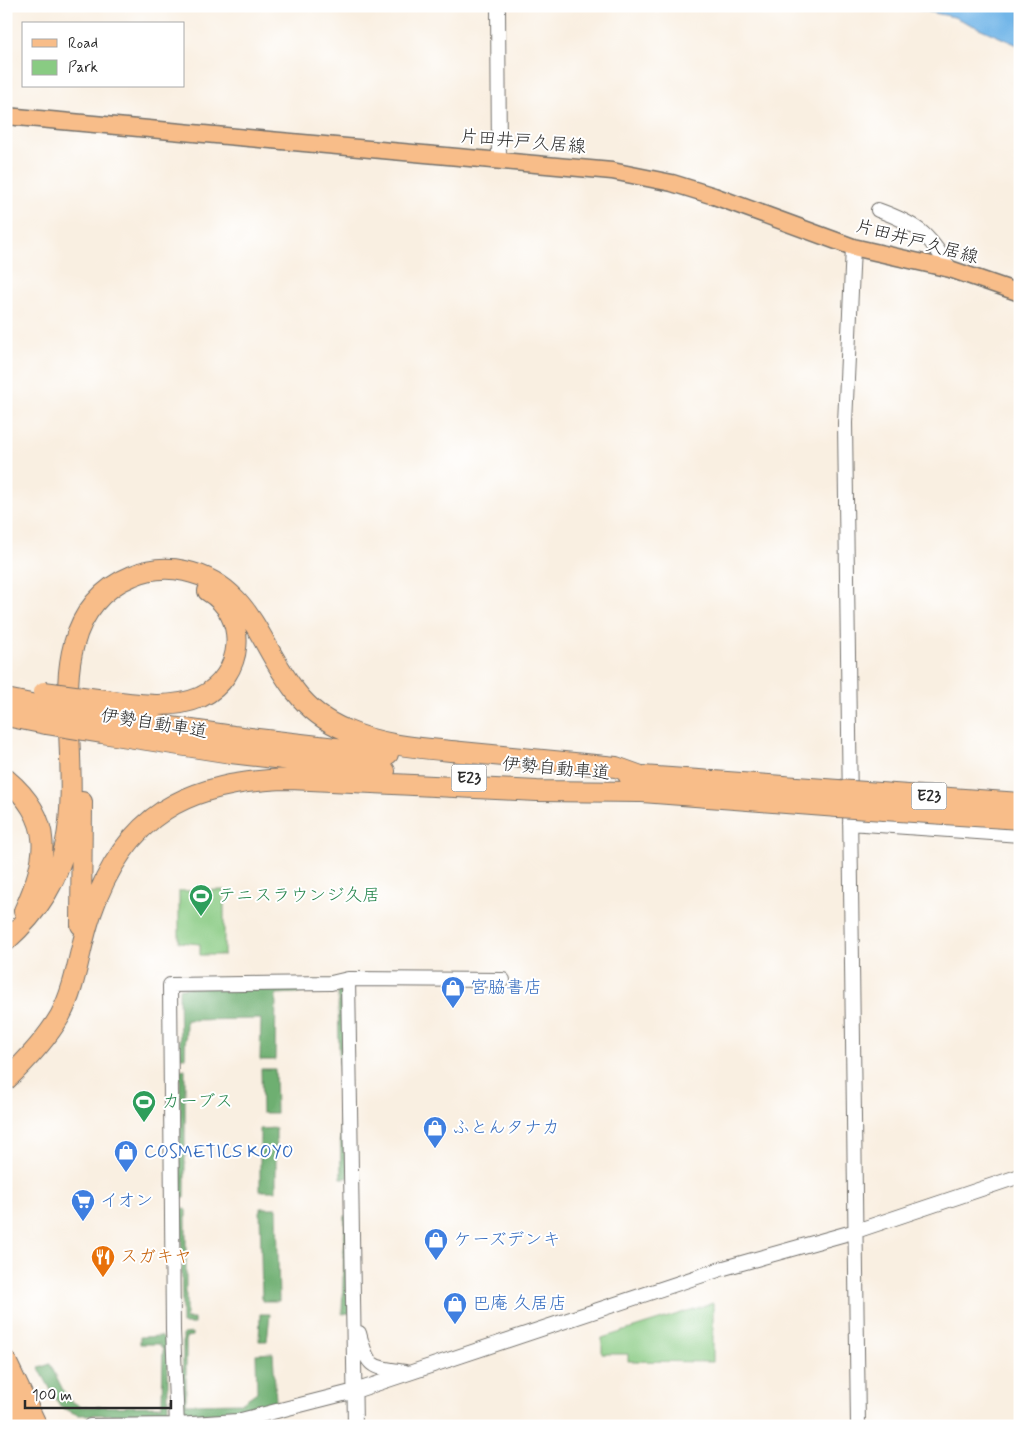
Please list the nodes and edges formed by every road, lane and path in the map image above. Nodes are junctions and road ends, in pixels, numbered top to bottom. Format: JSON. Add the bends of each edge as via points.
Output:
{"nodes":[{"id":1,"x":498,"y":6,"type":"edge"},
{"id":2,"x":6,"y":116,"type":"edge"},
{"id":3,"x":499,"y":160,"type":"junction"},
{"id":4,"x":878,"y":210,"type":"dead end"},
{"id":5,"x":853,"y":247,"type":"junction"},
{"id":6,"x":950,"y":269,"type":"junction"},
{"id":7,"x":1020,"y":293,"type":"edge"},
{"id":8,"x":6,"y":687,"type":"edge"},
{"id":9,"x":6,"y":699,"type":"edge"},
{"id":10,"x":45,"y":708,"type":"junction"},
{"id":11,"x":6,"y":716,"type":"edge"},
{"id":12,"x":103,"y":717,"type":"junction"},
{"id":13,"x":6,"y":779,"type":"edge"},
{"id":14,"x":641,"y":784,"type":"junction"},
{"id":15,"x":838,"y":798,"type":"junction"},
{"id":16,"x":1020,"y":803,"type":"edge"},
{"id":17,"x":850,"y":823,"type":"junction"},
{"id":18,"x":1018,"y":833,"type":"edge"},
{"id":19,"x":10,"y":938,"type":"edge"},
{"id":20,"x":80,"y":952,"type":"junction"},
{"id":21,"x":348,"y":979,"type":"junction"},
{"id":22,"x":503,"y":980,"type":"dead end"},
{"id":23,"x":6,"y":1080,"type":"edge"},
{"id":24,"x":1020,"y":1176,"type":"edge"},
{"id":25,"x":856,"y":1231,"type":"junction"},
{"id":26,"x":354,"y":1313,"type":"junction"},
{"id":27,"x":6,"y":1361,"type":"edge"},
{"id":28,"x":409,"y":1372,"type":"junction"},
{"id":29,"x":355,"y":1391,"type":"junction"},
{"id":30,"x":6,"y":1397,"type":"edge"},
{"id":31,"x":177,"y":1425,"type":"edge"},
{"id":32,"x":21,"y":1426,"type":"edge"},
{"id":33,"x":38,"y":1426,"type":"edge"},
{"id":34,"x":90,"y":1426,"type":"edge"},
{"id":35,"x":355,"y":1426,"type":"edge"},
{"id":36,"x":858,"y":1426,"type":"edge"}],
"edges":[{"from":1,"to":3,"type":"street"},
{"from":2,"to":3,"type":"main road","name":"片田井戸久居線"},
{"from":3,"to":5,"type":"main road","name":"片田井戸久居線","via":[[604,170],[657,180],[714,196]]},
{"from":4,"to":6,"type":"street","via":[[906,220],[925,234]]},
{"from":5,"to":6,"type":"main road","name":"片田井戸久居線"},
{"from":5,"to":17,"type":"street","via":[[845,424]]},
{"from":6,"to":7,"type":"main road","name":"片田井戸久居線"},
{"from":8,"to":10,"type":"highway"},
{"from":9,"to":10,"type":"highway","name":"伊勢自動車道"},
{"from":10,"to":11,"type":"highway","name":"伊勢自動車道"},
{"from":10,"to":12,"type":"highway","name":"伊勢自動車道","bridge":true},
{"from":12,"to":14,"type":"highway","name":"伊勢自動車道","number":"E23","via":[[307,746]]},
{"from":12,"to":20,"type":"highway","via":[[201,697],[213,689],[229,671],[238,647],[238,636],[226,607],[210,592],[168,580],[132,589],[116,599],[94,624],[83,656],[79,689],[83,843]]},
{"from":13,"to":19,"type":"highway","via":[[28,801],[36,816],[43,851],[39,878]]},
{"from":14,"to":15,"type":"highway","name":"伊勢自動車道","number":"E23"},
{"from":14,"to":19,"type":"highway","via":[[616,767],[388,744],[347,731],[319,716],[296,693],[247,611],[222,585],[200,574],[176,569],[142,572],[113,586],[96,600],[76,638],[67,688],[71,802],[68,840],[59,871],[42,904]]},
{"from":14,"to":20,"type":"highway","via":[[537,791],[290,779],[212,788],[165,810],[127,845],[108,872]]},
{"from":15,"to":16,"type":"highway","name":"伊勢自動車道","number":"E23","bridge":true},
{"from":15,"to":18,"type":"highway","name":"伊勢自動車道","number":"E23","bridge":true},
{"from":17,"to":18,"type":"street"},
{"from":17,"to":25,"type":"street"},
{"from":20,"to":23,"type":"highway","via":[[74,983],[60,1015],[44,1039]]},
{"from":21,"to":22,"type":"street"},
{"from":21,"to":26,"type":"street"},
{"from":21,"to":31,"type":"street","via":[[331,983],[170,985]]},
{"from":24,"to":25,"type":"street"},
{"from":25,"to":28,"type":"street","via":[[724,1268]]},
{"from":25,"to":36,"type":"street"},
{"from":26,"to":28,"type":"street","via":[[367,1360],[380,1369]]},
{"from":26,"to":29,"type":"street"},
{"from":27,"to":33,"type":"highway"},
{"from":28,"to":29,"type":"street"},
{"from":29,"to":31,"type":"street","via":[[237,1421]]},
{"from":29,"to":35,"type":"street"},
{"from":30,"to":32,"type":"highway"},
{"from":31,"to":34,"type":"street"}]}
